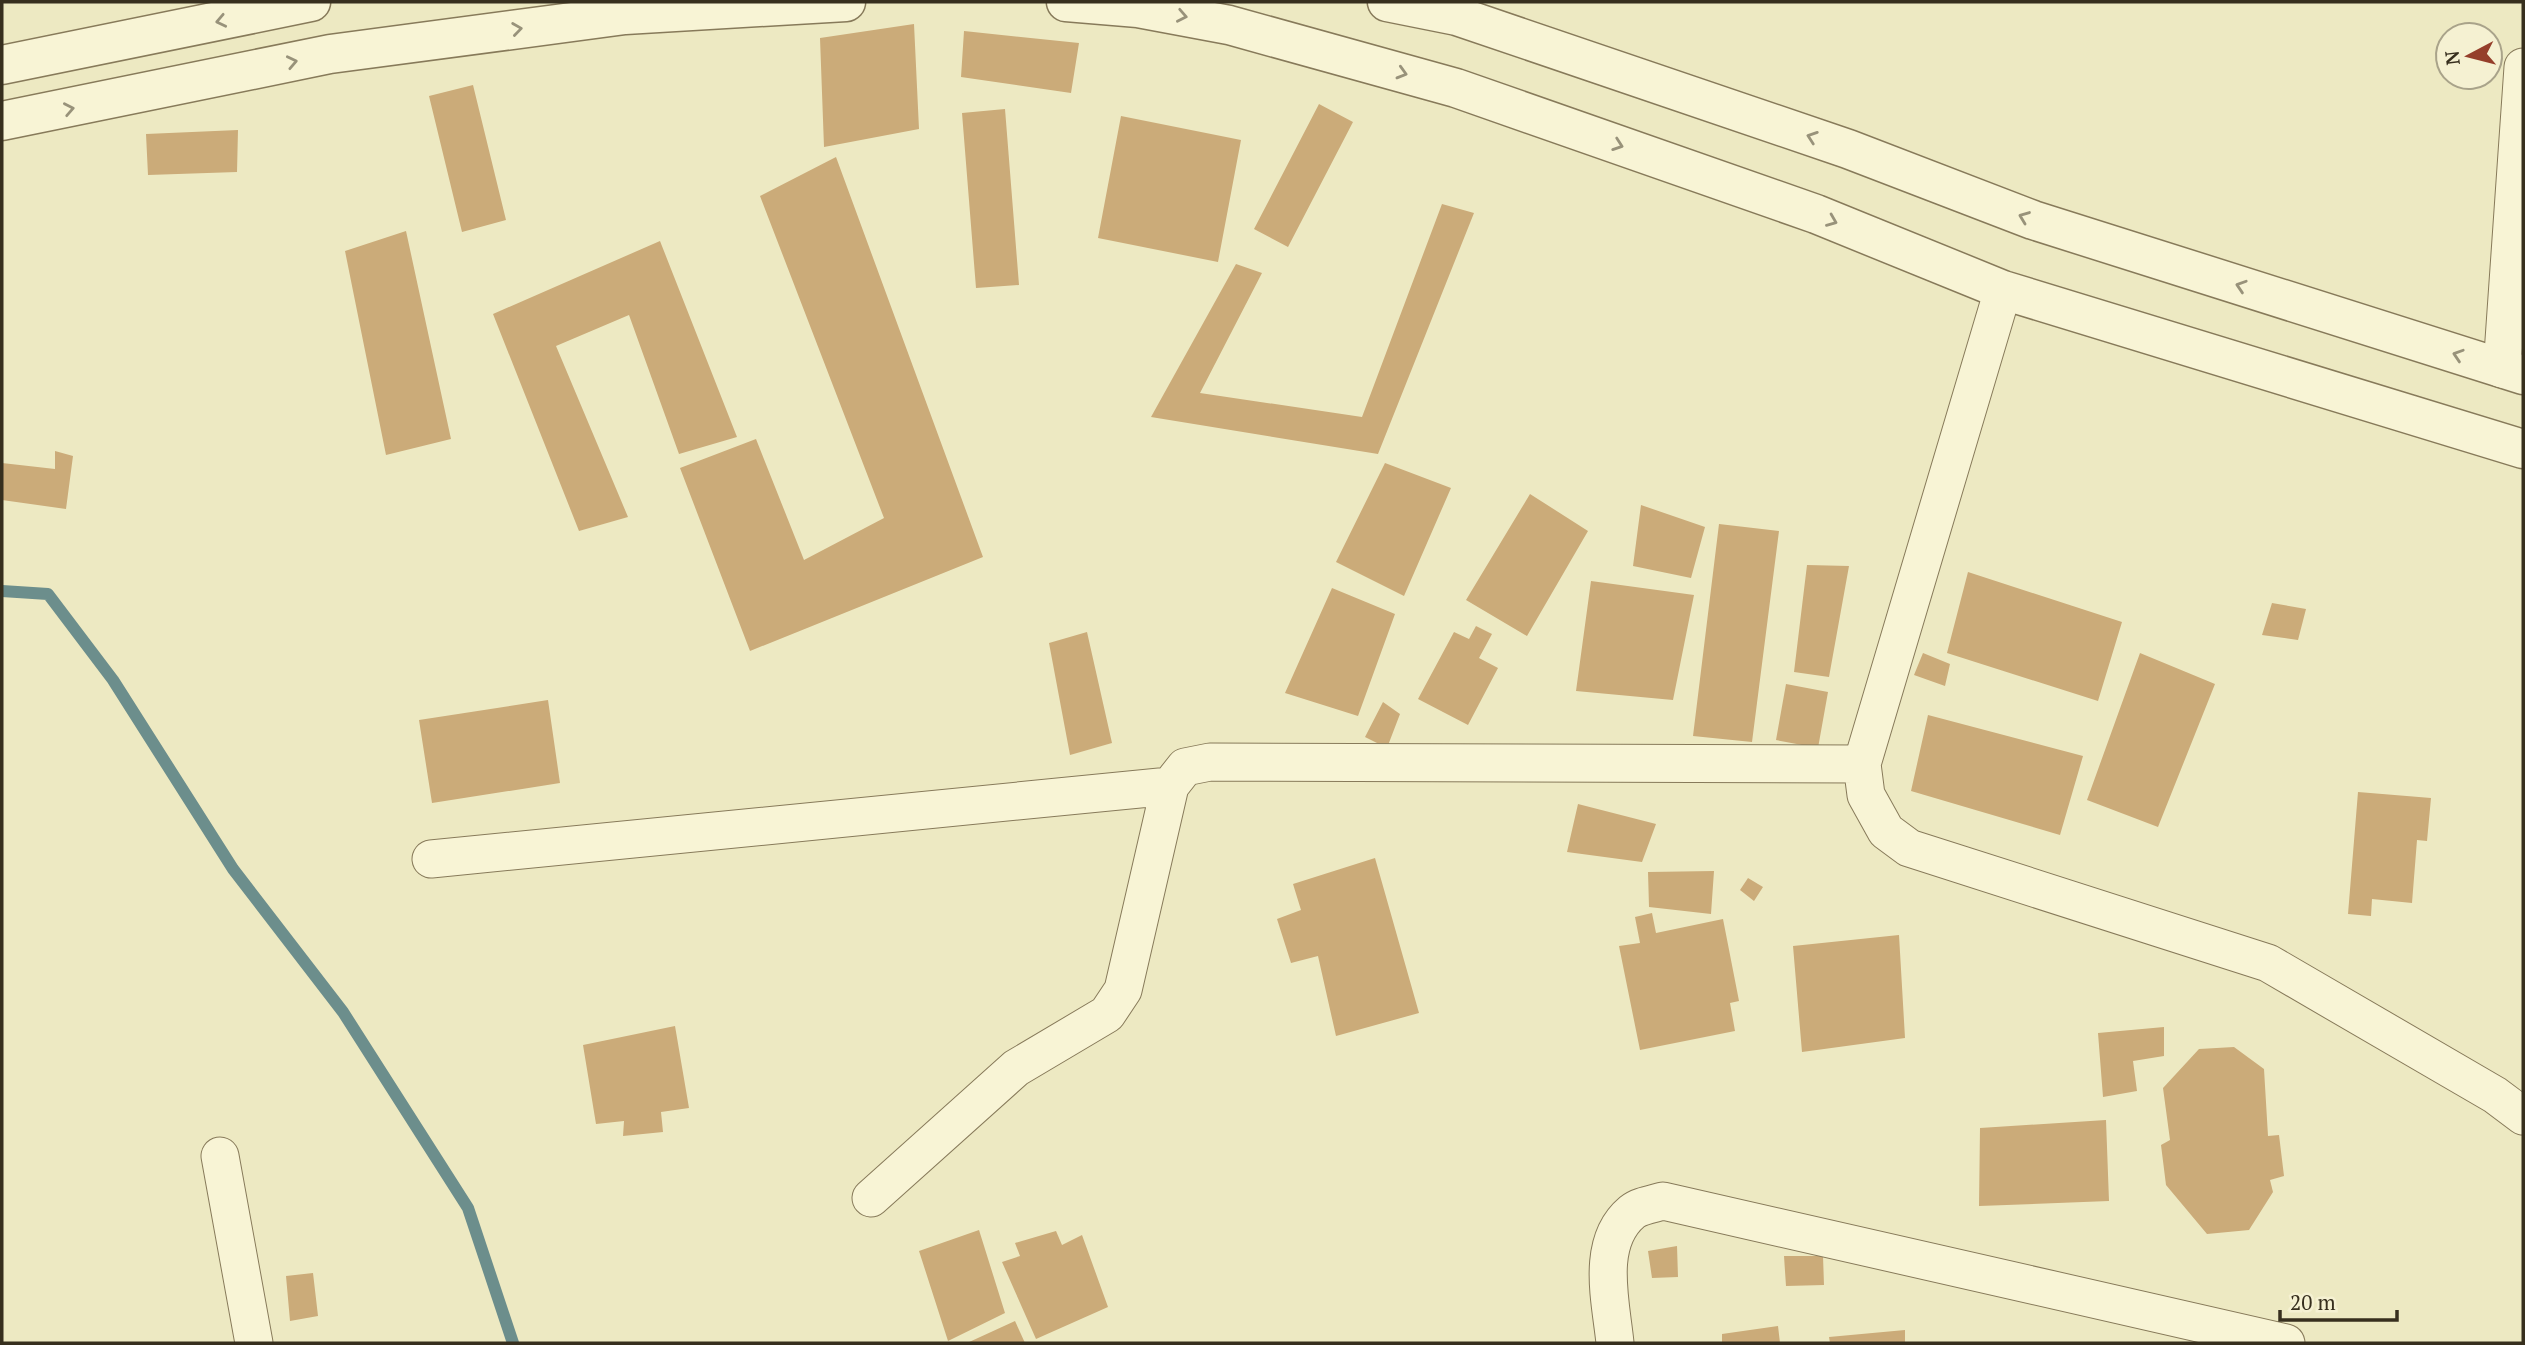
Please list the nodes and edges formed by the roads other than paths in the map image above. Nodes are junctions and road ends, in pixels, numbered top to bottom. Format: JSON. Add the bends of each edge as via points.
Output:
{"nodes":[{"id":1,"x":311,"y":2,"type":"edge"},
{"id":2,"x":846,"y":2,"type":"edge"},
{"id":3,"x":1066,"y":2,"type":"edge"},
{"id":4,"x":1387,"y":2,"type":"edge"},
{"id":5,"x":2,"y":65,"type":"edge"},
{"id":6,"x":2523,"y":67,"type":"edge"},
{"id":7,"x":2,"y":121,"type":"edge"},
{"id":8,"x":2003,"y":290,"type":"junction"},
{"id":9,"x":2513,"y":372,"type":"edge"},
{"id":10,"x":2523,"y":449,"type":"edge"},
{"id":11,"x":1862,"y":764,"type":"junction"},
{"id":12,"x":1170,"y":786,"type":"junction"},
{"id":13,"x":431,"y":859,"type":"dead end"},
{"id":14,"x":2523,"y":1115,"type":"edge"},
{"id":15,"x":220,"y":1156,"type":"dead end"},
{"id":16,"x":871,"y":1198,"type":"dead end"},
{"id":17,"x":254,"y":1343,"type":"edge"},
{"id":18,"x":1615,"y":1343,"type":"edge"},
{"id":19,"x":2286,"y":1343,"type":"edge"}],
"edges":[{"from":1,"to":5,"type":"street","one_way":true},
{"from":7,"to":2,"type":"street","one_way":true,"via":[[330,54],[625,15]]},
{"from":3,"to":8,"type":"street","one_way":true,"via":[[1138,8],[1229,25],[1456,88],[1816,214]]},
{"from":9,"to":4,"type":"street","one_way":true,"via":[[2033,220],[1848,149],[1457,16]]},
{"from":6,"to":9,"type":"street"},
{"from":8,"to":10,"type":"street"},
{"from":8,"to":11,"type":"street"},
{"from":11,"to":12,"type":"street","via":[[1210,762],[1185,767]]},
{"from":11,"to":14,"type":"street","via":[[1867,795],[1886,831],[1909,848],[2268,963]]},
{"from":12,"to":13,"type":"street"},
{"from":12,"to":16,"type":"street","via":[[1123,990],[1107,1014],[1016,1068]]},
{"from":15,"to":17,"type":"street"},
{"from":18,"to":19,"type":"street","via":[[1608,1265],[1614,1232],[1633,1211],[1662,1201]]}]}
